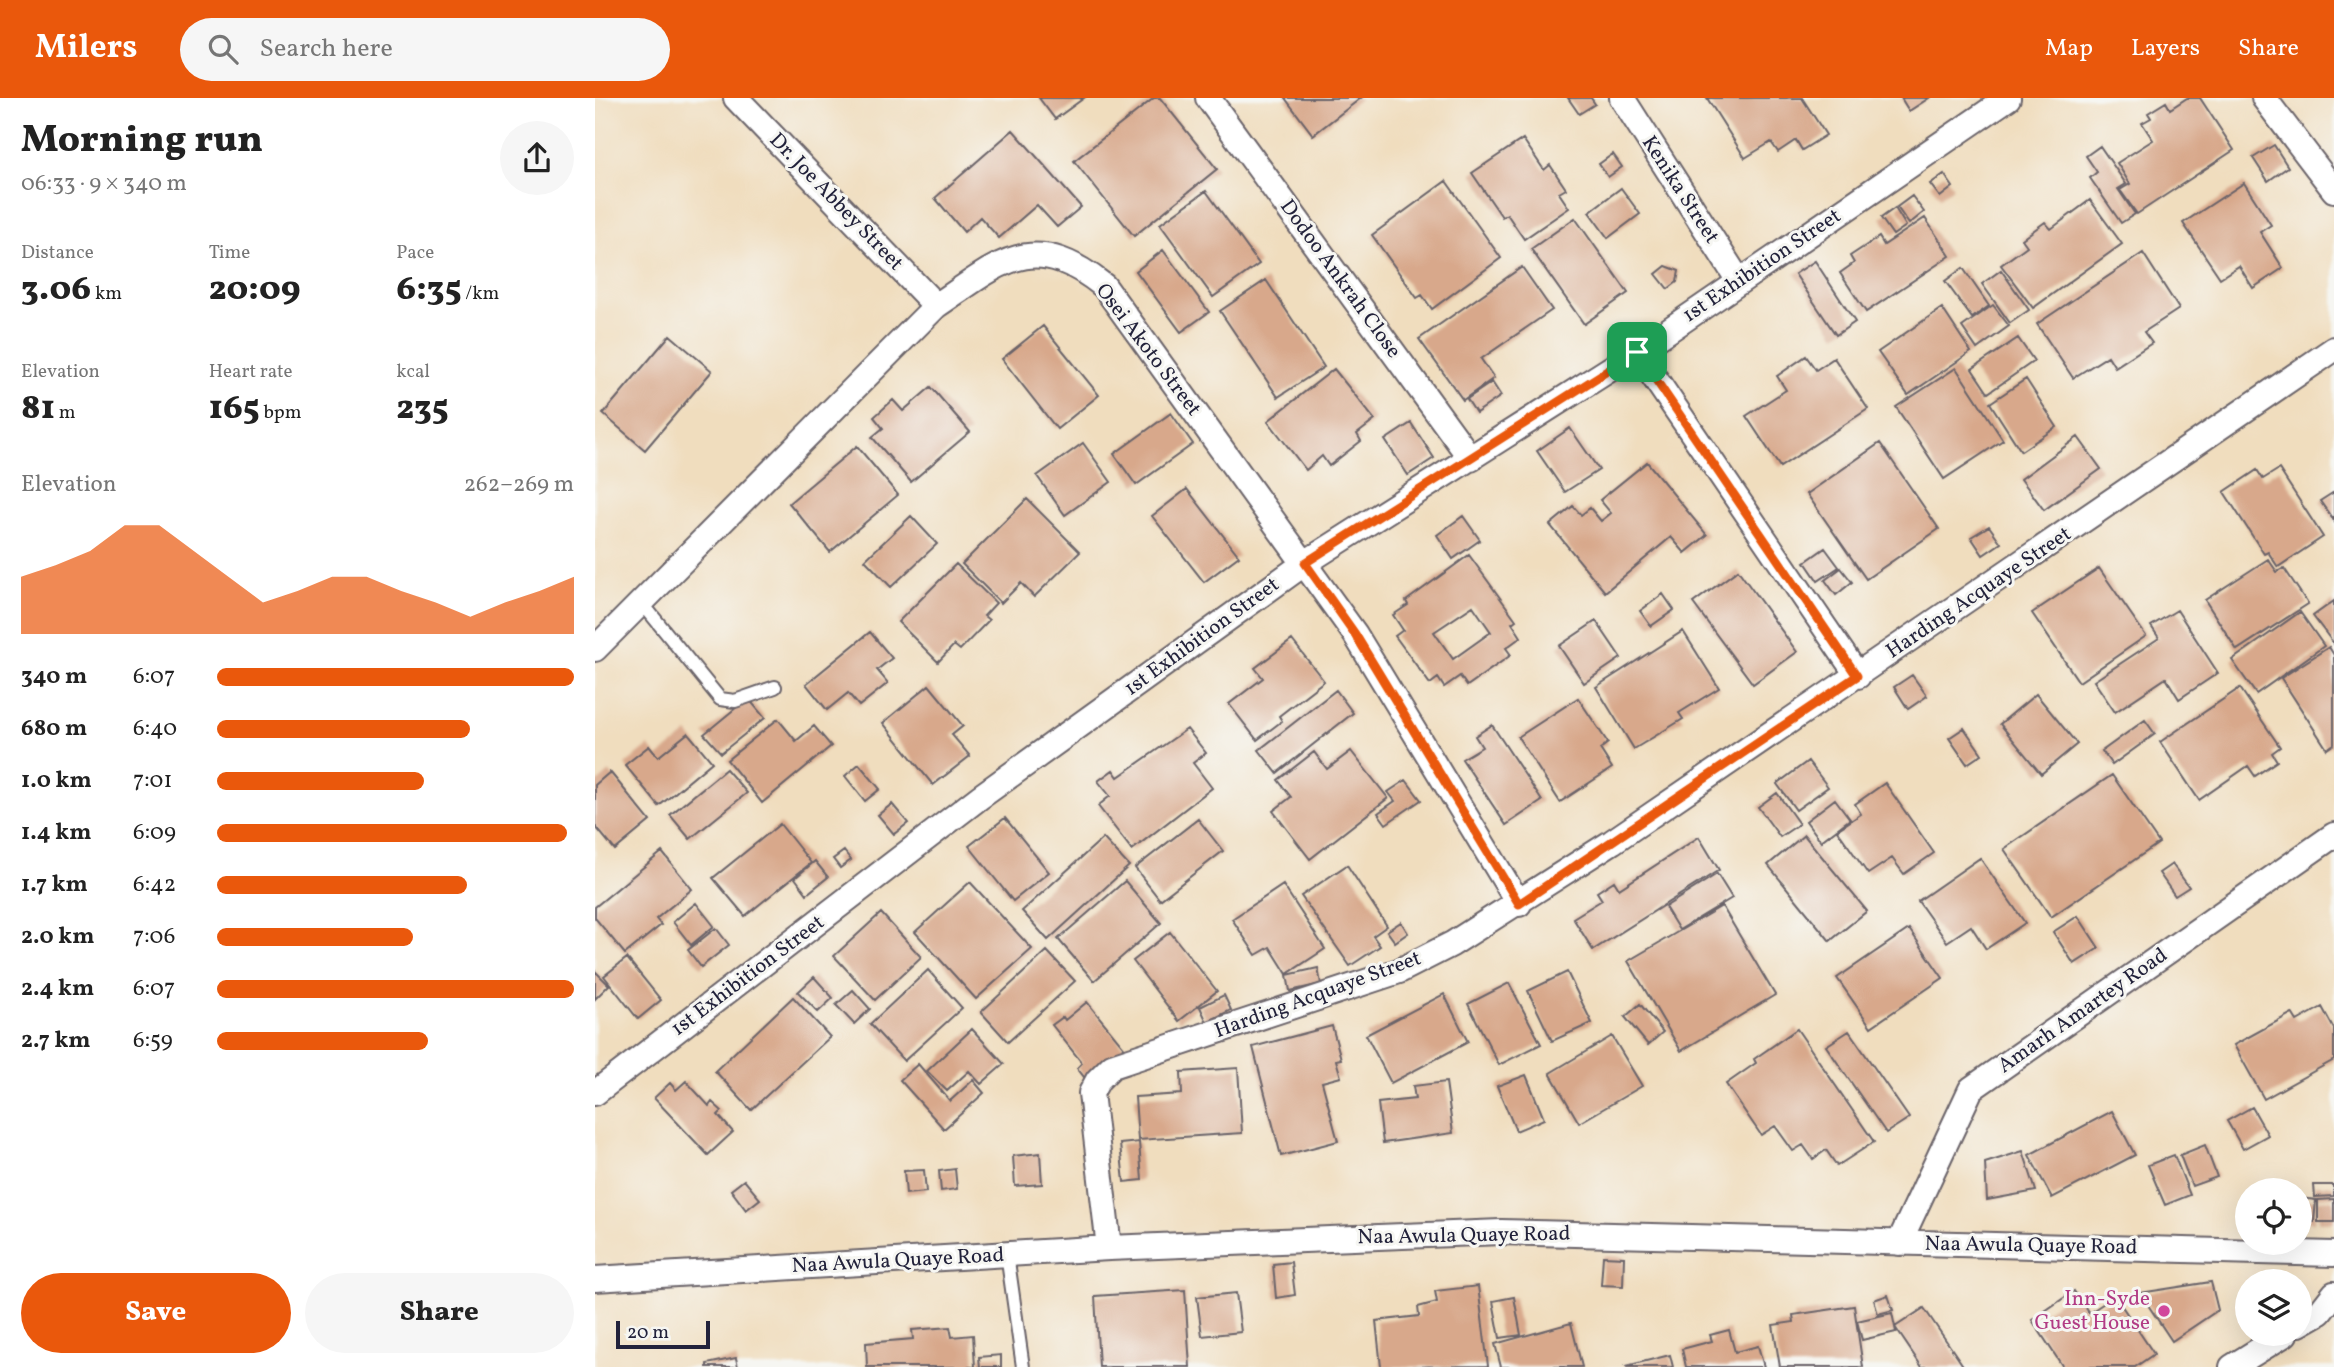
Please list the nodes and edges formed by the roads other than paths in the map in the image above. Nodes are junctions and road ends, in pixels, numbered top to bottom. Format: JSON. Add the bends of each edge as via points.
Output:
{"nodes":[{"id":1,"x":736,"y":98,"type":"edge"},
{"id":2,"x":1209,"y":98,"type":"edge"},
{"id":3,"x":1622,"y":98,"type":"edge"},
{"id":4,"x":2008,"y":98,"type":"edge"},
{"id":5,"x":2264,"y":98,"type":"edge"},
{"id":6,"x":2334,"y":190,"type":"edge"},
{"id":7,"x":1739,"y":281,"type":"junction"},
{"id":8,"x":936,"y":306,"type":"junction"},
{"id":9,"x":2334,"y":349,"type":"edge"},
{"id":10,"x":1637,"y":352,"type":"junction"},
{"id":11,"x":1471,"y":459,"type":"junction"},
{"id":12,"x":1305,"y":563,"type":"junction"},
{"id":13,"x":642,"y":603,"type":"junction"},
{"id":14,"x":595,"y":649,"type":"edge"},
{"id":15,"x":1857,"y":676,"type":"junction"},
{"id":16,"x":775,"y":687,"type":"dead end"},
{"id":17,"x":2334,"y":835,"type":"edge"},
{"id":18,"x":1519,"y":904,"type":"junction"},
{"id":19,"x":595,"y":1093,"type":"edge"},
{"id":20,"x":1899,"y":1243,"type":"junction"},
{"id":21,"x":1109,"y":1248,"type":"junction"},
{"id":22,"x":1007,"y":1254,"type":"junction"},
{"id":23,"x":2334,"y":1254,"type":"edge"},
{"id":24,"x":595,"y":1279,"type":"edge"},
{"id":25,"x":2334,"y":1294,"type":"edge"},
{"id":26,"x":2312,"y":1317,"type":"edge"},
{"id":27,"x":2266,"y":1346,"type":"edge"},
{"id":28,"x":1023,"y":1367,"type":"edge"},
{"id":29,"x":2232,"y":1367,"type":"edge"}],
"edges":[{"from":1,"to":8,"type":"street","name":"Dr. Joe Abbey Street"},
{"from":2,"to":11,"type":"street","name":"Dodoo Ankrah Close"},
{"from":3,"to":7,"type":"street","name":"Kenika Street"},
{"from":4,"to":7,"type":"street","name":"1st Exhibition Street"},
{"from":5,"to":6,"type":"street"},
{"from":7,"to":10,"type":"street","name":"1st Exhibition Street"},
{"from":8,"to":12,"type":"street","name":"Osei Akoto Street","via":[[1018,255],[1047,256],[1083,269],[1104,286]]},
{"from":8,"to":13,"type":"street","name":"Osei Akoto Street"},
{"from":9,"to":15,"type":"street","name":"Harding Acquaye Street"},
{"from":10,"to":11,"type":"street","name":"1st Exhibition Street"},
{"from":10,"to":15,"type":"street"},
{"from":11,"to":12,"type":"street","name":"1st Exhibition Street"},
{"from":12,"to":18,"type":"street","name":"Osei Akoto Street","via":[[1355,634]]},
{"from":12,"to":19,"type":"street","name":"1st Exhibition Street","via":[[980,797]]},
{"from":13,"to":14,"type":"street","name":"Osei Akoto Street"},
{"from":13,"to":16,"type":"lane","via":[[720,699],[735,701]]},
{"from":15,"to":18,"type":"street","name":"Harding Acquaye Street"},
{"from":17,"to":20,"type":"street","name":"Amarh Amartey Road","via":[[1971,1089]]},
{"from":18,"to":21,"type":"street","name":"Harding Acquaye Street","via":[[1399,971],[1112,1066],[1091,1093]]},
{"from":20,"to":21,"type":"street","name":"Naa Awula Quaye Road","via":[[1501,1232]]},
{"from":20,"to":23,"type":"street","name":"Naa Awula Quaye Road"},
{"from":21,"to":22,"type":"street","name":"Naa Awula Quaye Road"},
{"from":22,"to":24,"type":"street","name":"Naa Awula Quaye Road"},
{"from":22,"to":28,"type":"lane"},
{"from":25,"to":26,"type":"street"},
{"from":27,"to":29,"type":"street"}]}
